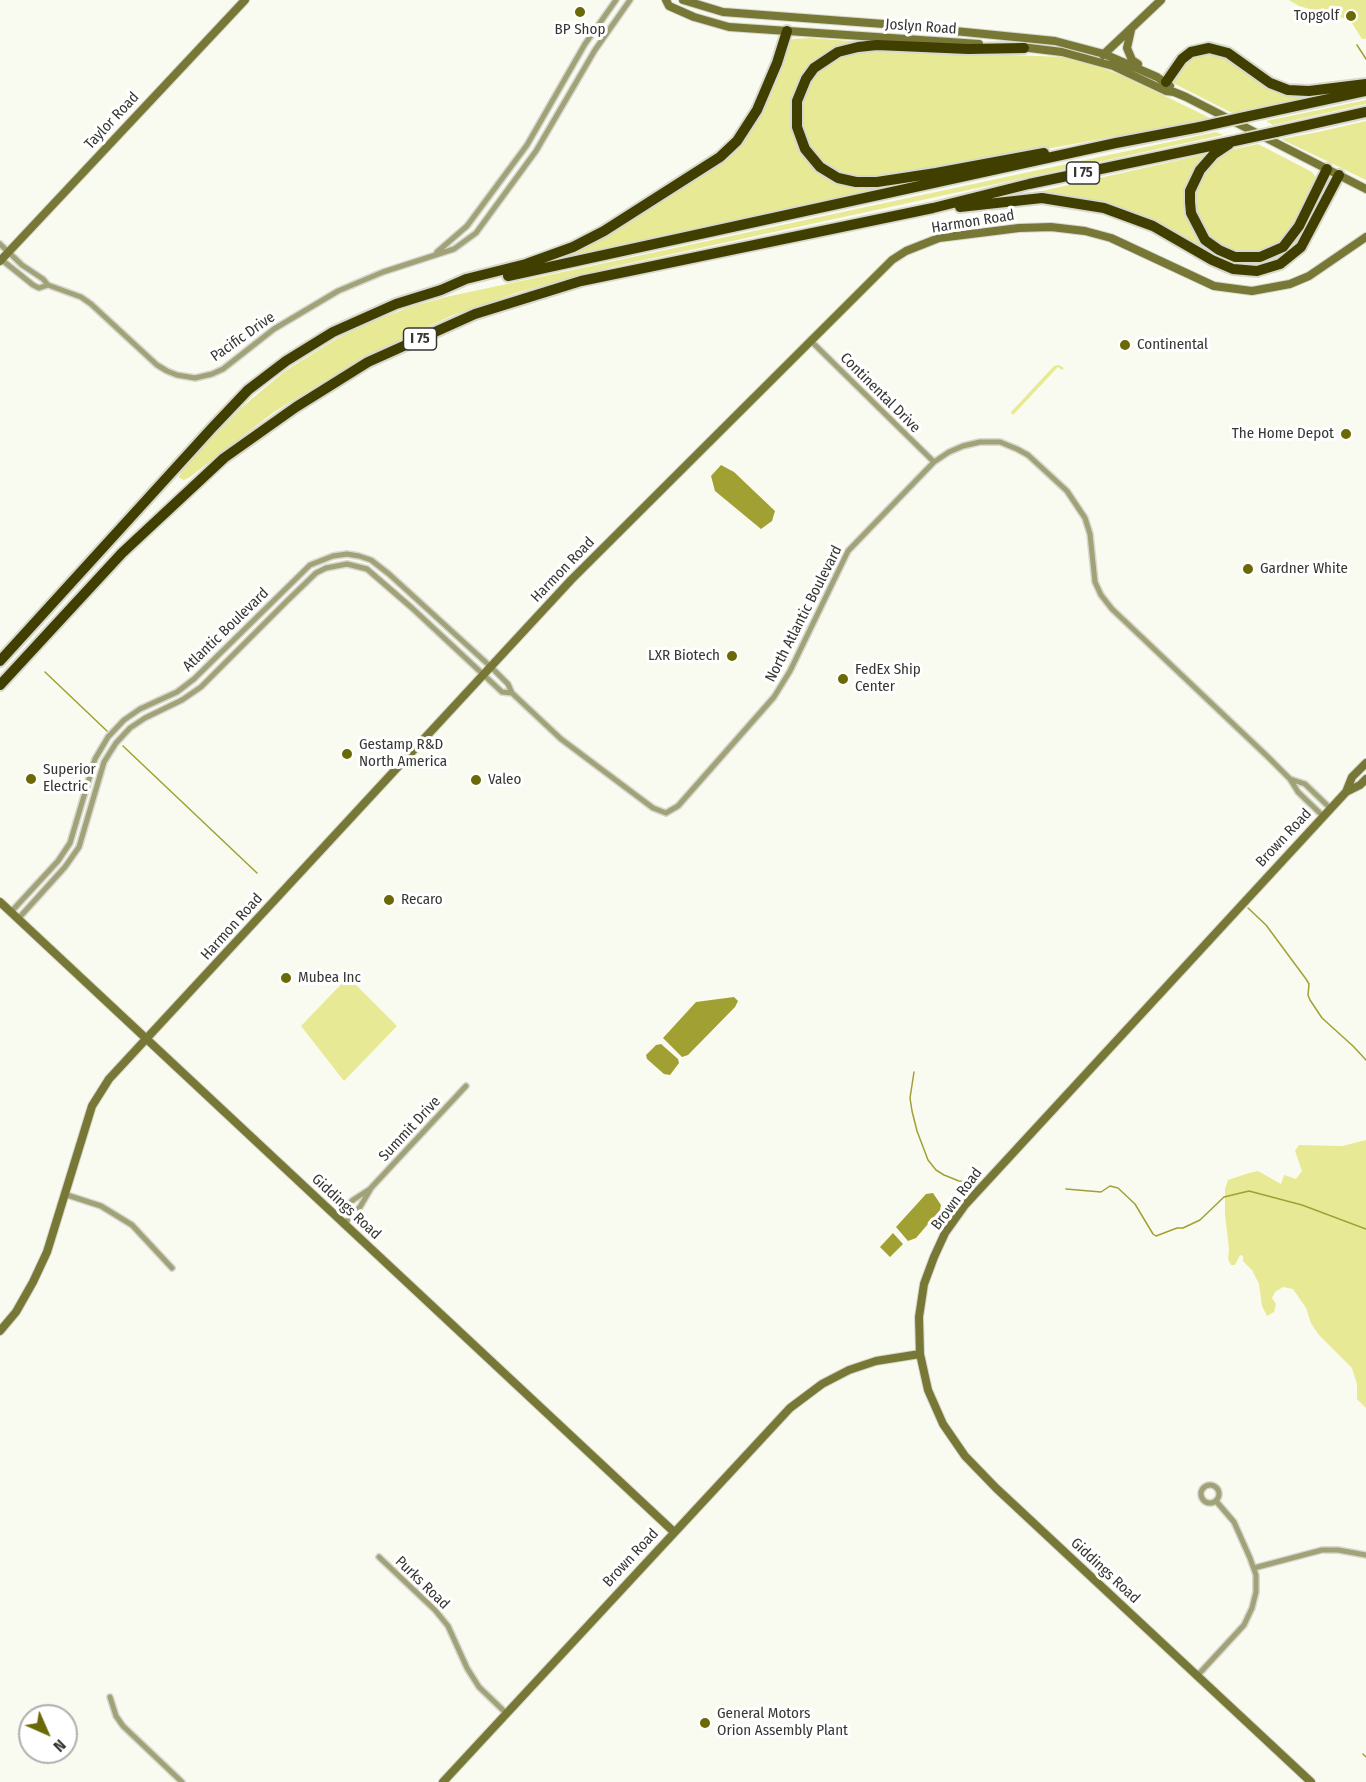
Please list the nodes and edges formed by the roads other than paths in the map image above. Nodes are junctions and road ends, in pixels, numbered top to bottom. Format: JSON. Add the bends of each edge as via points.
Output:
{"nodes":[{"id":1,"x":245,"y":0,"type":"edge"},
{"id":2,"x":616,"y":0,"type":"edge"},
{"id":3,"x":630,"y":0,"type":"edge"},
{"id":4,"x":666,"y":0,"type":"edge"},
{"id":5,"x":683,"y":0,"type":"edge"},
{"id":6,"x":1161,"y":0,"type":"edge"},
{"id":7,"x":736,"y":13,"type":"junction"},
{"id":8,"x":798,"y":18,"type":"junction"},
{"id":9,"x":729,"y":27,"type":"junction"},
{"id":10,"x":1131,"y":29,"type":"junction"},
{"id":11,"x":787,"y":31,"type":"junction"},
{"id":12,"x":588,"y":40,"type":"junction"},
{"id":13,"x":598,"y":47,"type":"junction"},
{"id":14,"x":1024,"y":48,"type":"junction"},
{"id":15,"x":1104,"y":54,"type":"junction"},
{"id":16,"x":1098,"y":61,"type":"junction"},
{"id":17,"x":1161,"y":80,"type":"junction"},
{"id":18,"x":1366,"y":84,"type":"edge"},
{"id":19,"x":1366,"y":91,"type":"edge"},
{"id":20,"x":1174,"y":92,"type":"junction"},
{"id":21,"x":1366,"y":112,"type":"edge"},
{"id":22,"x":537,"y":126,"type":"junction"},
{"id":23,"x":547,"y":132,"type":"junction"},
{"id":24,"x":1236,"y":140,"type":"junction"},
{"id":25,"x":1116,"y":143,"type":"junction"},
{"id":26,"x":1328,"y":169,"type":"junction"},
{"id":27,"x":1339,"y":175,"type":"junction"},
{"id":28,"x":1366,"y":189,"type":"edge"},
{"id":29,"x":933,"y":208,"type":"junction"},
{"id":30,"x":1366,"y":237,"type":"edge"},
{"id":31,"x":0,"y":244,"type":"edge"},
{"id":32,"x":8,"y":252,"type":"junction"},
{"id":33,"x":434,"y":255,"type":"junction"},
{"id":34,"x":1,"y":260,"type":"edge"},
{"id":35,"x":48,"y":285,"type":"junction"},
{"id":36,"x":441,"y":290,"type":"junction"},
{"id":37,"x":810,"y":340,"type":"junction"},
{"id":38,"x":934,"y":462,"type":"junction"},
{"id":39,"x":0,"y":661,"type":"edge"},
{"id":40,"x":491,"y":667,"type":"junction"},
{"id":41,"x":484,"y":674,"type":"junction"},
{"id":42,"x":0,"y":685,"type":"edge"},
{"id":43,"x":512,"y":693,"type":"junction"},
{"id":44,"x":1366,"y":763,"type":"edge"},
{"id":45,"x":1290,"y":779,"type":"junction"},
{"id":46,"x":1366,"y":779,"type":"edge"},
{"id":47,"x":1346,"y":792,"type":"junction"},
{"id":48,"x":1330,"y":808,"type":"junction"},
{"id":49,"x":1323,"y":816,"type":"junction"},
{"id":50,"x":0,"y":902,"type":"edge"},
{"id":51,"x":10,"y":912,"type":"junction"},
{"id":52,"x":18,"y":919,"type":"junction"},
{"id":53,"x":146,"y":1039,"type":"junction"},
{"id":54,"x":466,"y":1086,"type":"dead end"},
{"id":55,"x":370,"y":1189,"type":"junction"},
{"id":56,"x":64,"y":1194,"type":"junction"},
{"id":57,"x":337,"y":1217,"type":"junction"},
{"id":58,"x":344,"y":1224,"type":"junction"},
{"id":59,"x":172,"y":1268,"type":"dead end"},
{"id":60,"x":0,"y":1331,"type":"edge"},
{"id":61,"x":920,"y":1354,"type":"junction"},
{"id":62,"x":1216,"y":1501,"type":"dead end"},
{"id":63,"x":674,"y":1532,"type":"junction"},
{"id":64,"x":1366,"y":1555,"type":"edge"},
{"id":65,"x":379,"y":1557,"type":"dead end"},
{"id":66,"x":1254,"y":1568,"type":"junction"},
{"id":67,"x":1197,"y":1676,"type":"junction"},
{"id":68,"x":110,"y":1697,"type":"dead end"},
{"id":69,"x":507,"y":1714,"type":"junction"},
{"id":70,"x":182,"y":1782,"type":"edge"},
{"id":71,"x":443,"y":1782,"type":"edge"},
{"id":72,"x":1311,"y":1782,"type":"edge"}],
"edges":[{"from":1,"to":32,"type":"main road","name":"Taylor Road"},
{"from":2,"to":12,"type":"street","name":"Pacific Drive"},
{"from":3,"to":13,"type":"street","name":"Pacific Drive"},
{"from":4,"to":9,"type":"main road","name":"Joslyn Road","via":[[683,13]]},
{"from":5,"to":7,"type":"main road","name":"Joslyn Road"},
{"from":6,"to":10,"type":"main road"},
{"from":7,"to":8,"type":"main road","name":"Joslyn Road"},
{"from":7,"to":9,"type":"main road","via":[[728,18]]},
{"from":8,"to":11,"type":"main road"},
{"from":8,"to":15,"type":"main road","name":"Joslyn Road","via":[[1046,39]]},
{"from":9,"to":11,"type":"main road","name":"Joslyn Road"},
{"from":10,"to":15,"type":"main road"},
{"from":10,"to":17,"type":"main road","via":[[1127,43],[1132,60]]},
{"from":11,"to":14,"type":"main road","name":"Joslyn Road"},
{"from":11,"to":36,"type":"highway","via":[[757,110],[720,157],[573,247]]},
{"from":12,"to":13,"type":"street"},
{"from":12,"to":22,"type":"street","name":"Pacific Drive"},
{"from":13,"to":23,"type":"street","name":"Pacific Drive"},
{"from":14,"to":16,"type":"main road","name":"Joslyn Road"},
{"from":14,"to":25,"type":"highway","via":[[877,45],[838,52],[814,68],[800,90],[796,116],[799,137],[811,158],[829,173],[864,183]]},
{"from":15,"to":16,"type":"main road"},
{"from":15,"to":17,"type":"main road","name":"Joslyn Road"},
{"from":16,"to":20,"type":"main road","name":"Joslyn Road","via":[[1166,92]]},
{"from":17,"to":18,"type":"highway","via":[[1191,52],[1209,48],[1228,53],[1270,83],[1288,90],[1309,92]]},
{"from":17,"to":20,"type":"main road","name":"Joslyn Road"},
{"from":19,"to":25,"type":"highway","number":"I 75","bridge":true},
{"from":20,"to":26,"type":"main road","name":"Joslyn Road"},
{"from":21,"to":24,"type":"highway","number":"I 75","bridge":true},
{"from":22,"to":23,"type":"street"},
{"from":22,"to":33,"type":"street","name":"Pacific Drive","via":[[467,226]]},
{"from":23,"to":33,"type":"street","name":"Pacific Drive","via":[[476,233],[454,249]]},
{"from":24,"to":26,"type":"highway","via":[[1214,154],[1200,170],[1190,192],[1195,223],[1205,240],[1234,257],[1260,257],[1283,246],[1299,226]]},
{"from":24,"to":29,"type":"highway","number":"I 75"},
{"from":25,"to":36,"type":"highway","number":"I 75"},
{"from":26,"to":27,"type":"main road","name":"Joslyn Road"},
{"from":27,"to":28,"type":"main road","name":"Joslyn Road"},
{"from":27,"to":29,"type":"highway","via":[[1301,247],[1280,264],[1257,271],[1233,269],[1153,226],[1076,202],[1042,198]]},
{"from":29,"to":42,"type":"highway","number":"I 75","via":[[581,281],[476,314],[368,362],[224,458],[122,553]]},
{"from":30,"to":37,"type":"main road","name":"Harmon Road","via":[[1309,276],[1252,291],[1214,286],[1111,238],[1085,231],[1019,228],[939,238],[892,260]]},
{"from":31,"to":32,"type":"street","name":"Pacific Drive"},
{"from":32,"to":34,"type":"main road","name":"Taylor Road"},
{"from":32,"to":35,"type":"street","name":"Pacific Drive"},
{"from":33,"to":35,"type":"street","name":"Pacific Drive","via":[[338,291],[274,329],[223,369],[195,378],[167,371],[91,304]]},
{"from":34,"to":35,"type":"street","name":"Pacific Drive","via":[[33,285]]},
{"from":36,"to":39,"type":"highway","number":"I 75","via":[[396,304],[333,332],[248,390]]},
{"from":37,"to":38,"type":"street","name":"Continental Drive"},
{"from":37,"to":40,"type":"main road","name":"Harmon Road","via":[[571,580]]},
{"from":38,"to":43,"type":"street","name":"North Atlantic Boulevard","via":[[848,551],[774,697],[678,806],[666,813],[635,796],[561,739]]},
{"from":38,"to":45,"type":"street","name":"North Atlantic Boulevard","via":[[949,452],[980,442],[1000,442],[1028,455],[1080,507],[1090,534],[1095,582],[1101,596]]},
{"from":40,"to":41,"type":"main road","name":"Harmon Road"},
{"from":40,"to":43,"type":"street","name":"North Atlantic Boulevard"},
{"from":40,"to":51,"type":"street","name":"Atlantic Boulevard","via":[[371,560],[347,554],[310,565],[194,679],[177,692],[140,709],[108,737],[95,759],[70,843]]},
{"from":41,"to":43,"type":"street","name":"North Atlantic Boulevard","via":[[502,692]]},
{"from":41,"to":52,"type":"street","name":"Atlantic Boulevard","via":[[367,569],[347,564],[316,573],[201,687],[145,718],[116,743],[105,762],[79,847]]},
{"from":41,"to":53,"type":"main road","name":"Harmon Road"},
{"from":44,"to":47,"type":"main road","name":"Brown Road","via":[[1352,777]]},
{"from":45,"to":48,"type":"street","name":"North Atlantic Boulevard","via":[[1305,784]]},
{"from":45,"to":49,"type":"street","name":"North Atlantic Boulevard"},
{"from":46,"to":47,"type":"main road","name":"Brown Road"},
{"from":47,"to":48,"type":"main road","name":"Brown Road"},
{"from":48,"to":49,"type":"main road","name":"Brown Road"},
{"from":49,"to":61,"type":"main road","name":"Brown Road","via":[[960,1212],[938,1247],[925,1281],[919,1317]]},
{"from":50,"to":51,"type":"main road","name":"Giddings Road"},
{"from":51,"to":52,"type":"main road","name":"Giddings Road"},
{"from":52,"to":53,"type":"main road","name":"Giddings Road"},
{"from":53,"to":56,"type":"main road","name":"Harmon Road","via":[[109,1079],[92,1106]]},
{"from":53,"to":57,"type":"main road","name":"Giddings Road"},
{"from":54,"to":55,"type":"street","name":"Summit Drive"},
{"from":55,"to":57,"type":"street","name":"Summit Drive"},
{"from":55,"to":58,"type":"street","name":"Summit Drive"},
{"from":56,"to":59,"type":"street","via":[[101,1206],[132,1225]]},
{"from":56,"to":60,"type":"main road","name":"Harmon Road","via":[[47,1252],[33,1282]]},
{"from":57,"to":58,"type":"main road","name":"Giddings Road"},
{"from":58,"to":63,"type":"main road","name":"Giddings Road"},
{"from":61,"to":63,"type":"main road","name":"Brown Road","via":[[860,1366],[809,1393],[781,1416]]},
{"from":61,"to":67,"type":"main road","name":"Giddings Road","via":[[935,1409],[965,1456]]},
{"from":62,"to":66,"type":"street","via":[[1237,1528]]},
{"from":63,"to":69,"type":"main road","name":"Brown Road"},
{"from":64,"to":66,"type":"street","via":[[1322,1550]]},
{"from":65,"to":69,"type":"street","name":"Purks Road","via":[[435,1610],[448,1626],[479,1688]]},
{"from":66,"to":67,"type":"street","via":[[1256,1592],[1246,1622]]},
{"from":67,"to":72,"type":"main road","name":"Giddings Road"},
{"from":68,"to":70,"type":"street","via":[[123,1726]]},
{"from":69,"to":71,"type":"main road","name":"Brown Road"}]}
